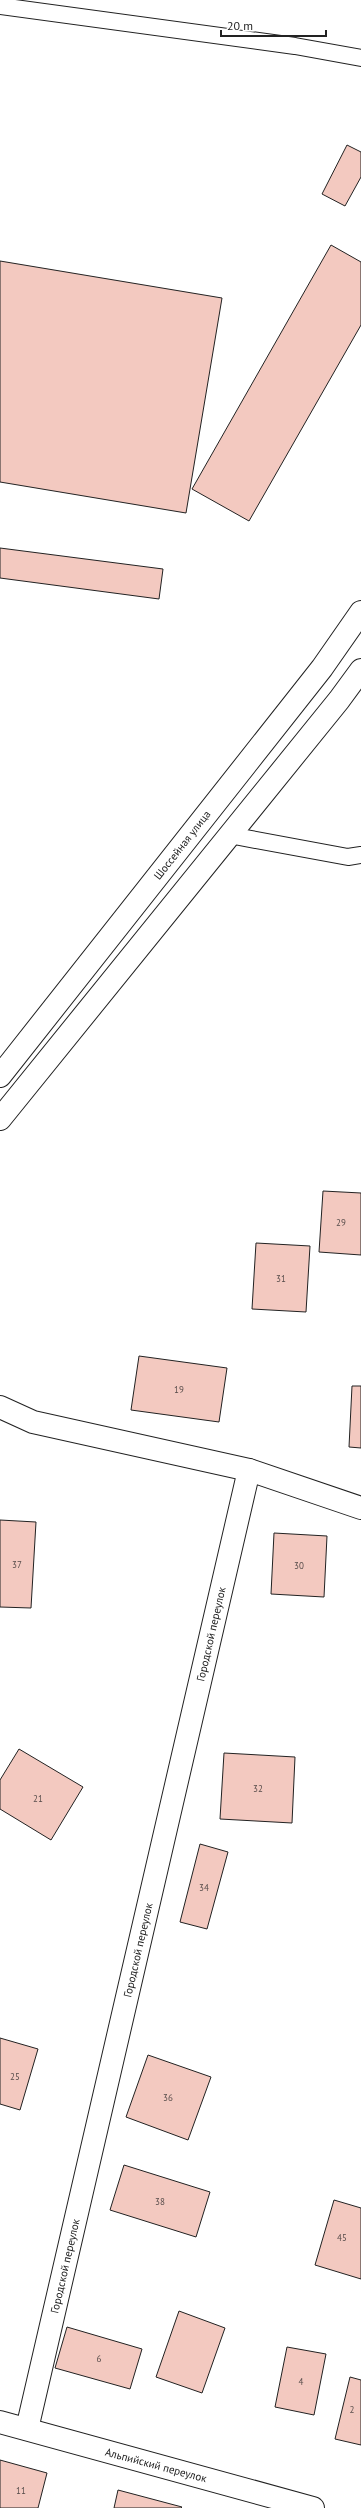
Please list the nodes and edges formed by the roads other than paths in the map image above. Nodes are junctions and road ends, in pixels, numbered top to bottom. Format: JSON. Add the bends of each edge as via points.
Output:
{"nodes":[{"id":1,"x":0,"y":6,"type":"edge"},
{"id":2,"x":361,"y":58,"type":"edge"},
{"id":3,"x":361,"y":612,"type":"edge"},
{"id":4,"x":361,"y":670,"type":"edge"},
{"id":5,"x":229,"y":835,"type":"junction"},
{"id":6,"x":361,"y":855,"type":"edge"},
{"id":7,"x":0,"y":1076,"type":"edge"},
{"id":8,"x":0,"y":1119,"type":"edge"},
{"id":9,"x":0,"y":1407,"type":"edge"},
{"id":10,"x":249,"y":1470,"type":"junction"},
{"id":11,"x":361,"y":1508,"type":"edge"},
{"id":12,"x":0,"y":2422,"type":"edge"},
{"id":13,"x":27,"y":2430,"type":"junction"},
{"id":14,"x":313,"y":2508,"type":"edge"}],
"edges":[{"from":1,"to":2,"type":"lane","via":[[295,46]]},
{"from":3,"to":7,"type":"street","name":"Шоссейная улица","via":[[317,674]]},
{"from":4,"to":5,"type":"street"},
{"from":5,"to":6,"type":"lane","via":[[348,857]]},
{"from":5,"to":8,"type":"street"},
{"from":9,"to":10,"type":"street","via":[[33,1422]]},
{"from":10,"to":11,"type":"street"},
{"from":10,"to":13,"type":"street","name":"Городской переулок"},
{"from":12,"to":13,"type":"street","name":"Альпийский переулок"},
{"from":13,"to":14,"type":"street","name":"Альпийский переулок"}]}
